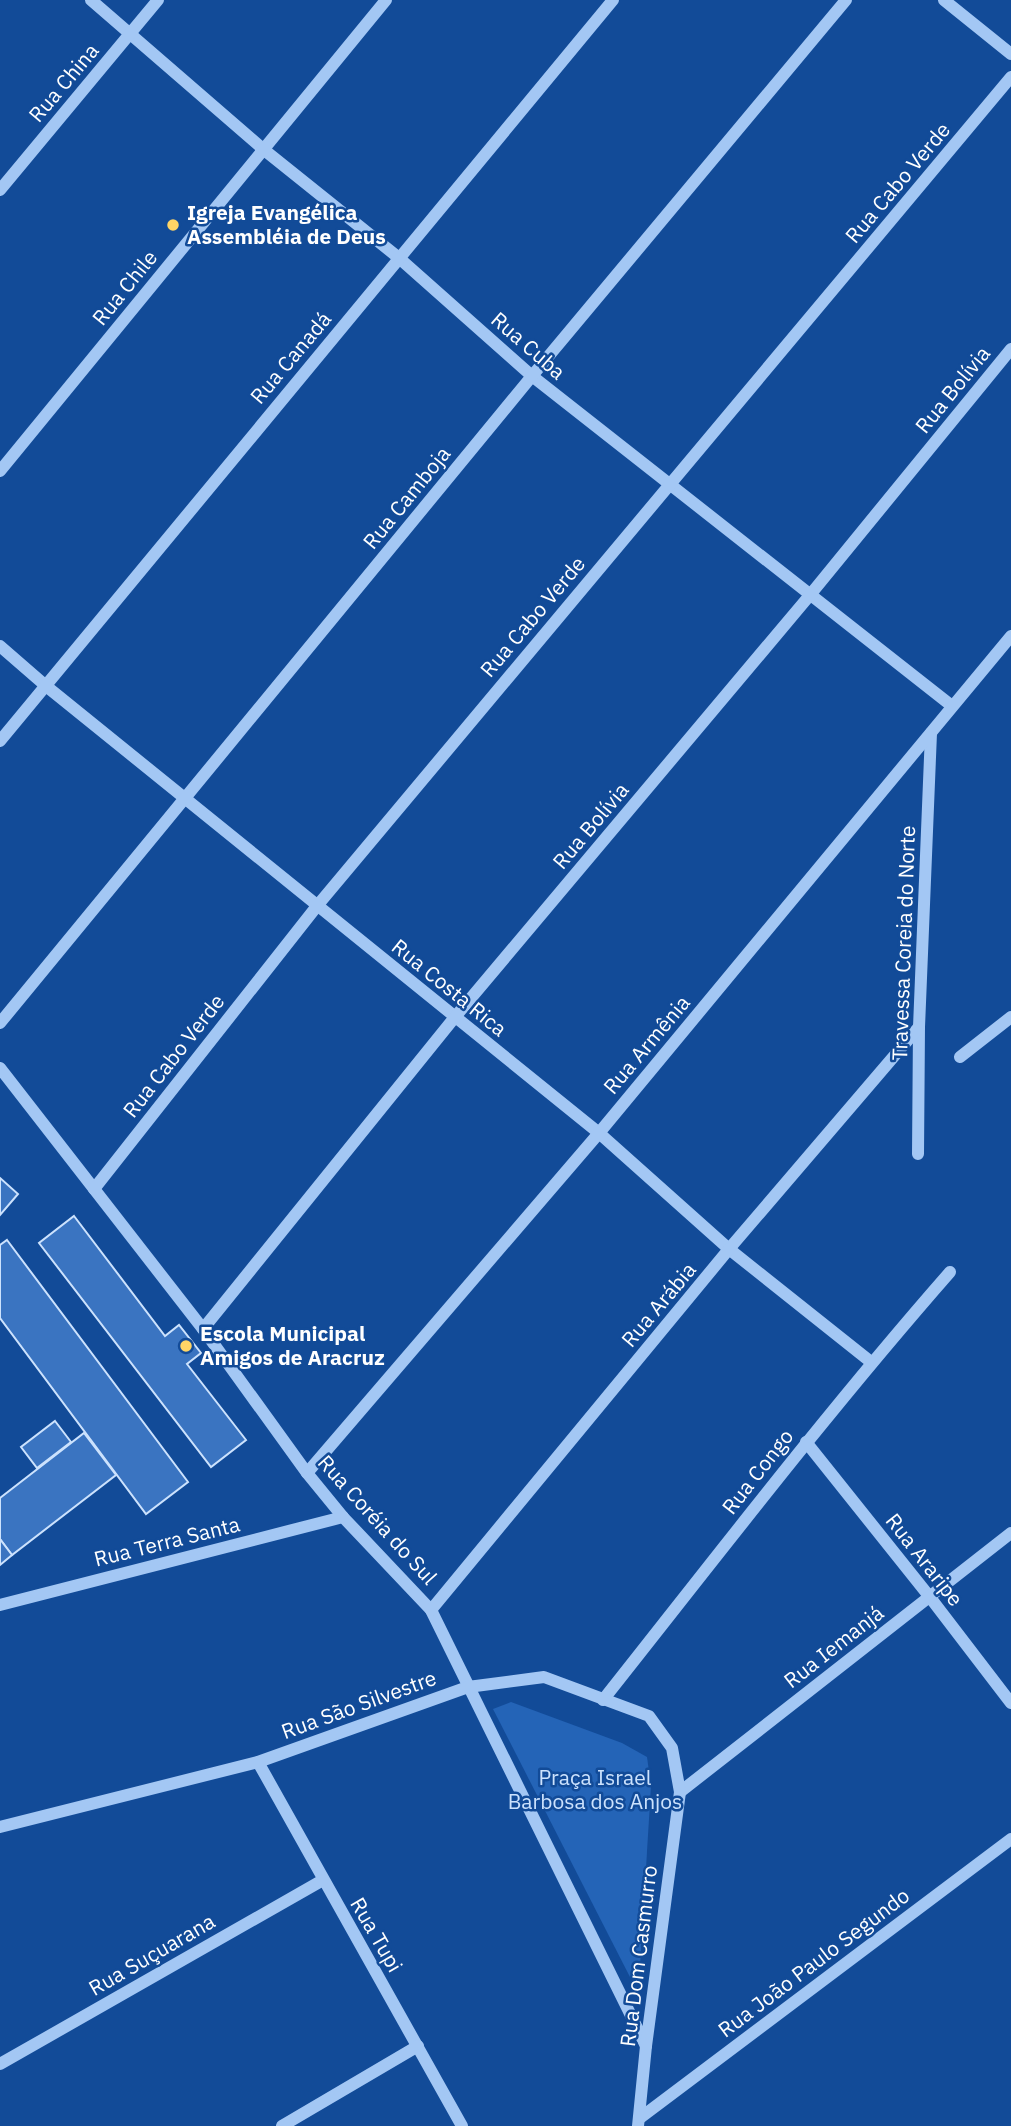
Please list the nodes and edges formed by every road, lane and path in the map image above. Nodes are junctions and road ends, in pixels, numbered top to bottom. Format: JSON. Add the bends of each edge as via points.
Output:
{"nodes":[{"id":1,"x":91,"y":0,"type":"edge"},
{"id":2,"x":158,"y":0,"type":"edge"},
{"id":3,"x":386,"y":0,"type":"edge"},
{"id":4,"x":613,"y":0,"type":"edge"},
{"id":5,"x":846,"y":0,"type":"edge"},
{"id":6,"x":944,"y":0,"type":"edge"},
{"id":7,"x":130,"y":33,"type":"junction"},
{"id":8,"x":1011,"y":54,"type":"edge"},
{"id":9,"x":1011,"y":77,"type":"edge"},
{"id":10,"x":263,"y":149,"type":"junction"},
{"id":11,"x":0,"y":190,"type":"edge"},
{"id":12,"x":399,"y":258,"type":"junction"},
{"id":13,"x":1011,"y":349,"type":"edge"},
{"id":14,"x":532,"y":376,"type":"junction"},
{"id":15,"x":0,"y":471,"type":"edge"},
{"id":16,"x":669,"y":485,"type":"junction"},
{"id":17,"x":810,"y":595,"type":"junction"},
{"id":18,"x":1011,"y":636,"type":"edge"},
{"id":19,"x":0,"y":646,"type":"edge"},
{"id":20,"x":46,"y":686,"type":"junction"},
{"id":21,"x":952,"y":706,"type":"junction"},
{"id":22,"x":931,"y":733,"type":"junction"},
{"id":23,"x":0,"y":741,"type":"edge"},
{"id":24,"x":186,"y":797,"type":"junction"},
{"id":25,"x":317,"y":906,"type":"junction"},
{"id":26,"x":455,"y":1017,"type":"junction"},
{"id":27,"x":1011,"y":1017,"type":"edge"},
{"id":28,"x":0,"y":1023,"type":"edge"},
{"id":29,"x":919,"y":1027,"type":"junction"},
{"id":30,"x":960,"y":1058,"type":"dead end"},
{"id":31,"x":0,"y":1068,"type":"edge"},
{"id":32,"x":598,"y":1133,"type":"junction"},
{"id":33,"x":918,"y":1154,"type":"dead end"},
{"id":34,"x":94,"y":1189,"type":"junction"},
{"id":35,"x":729,"y":1249,"type":"junction"},
{"id":36,"x":950,"y":1272,"type":"dead end"},
{"id":37,"x":203,"y":1329,"type":"junction"},
{"id":38,"x":871,"y":1362,"type":"junction"},
{"id":39,"x":806,"y":1442,"type":"junction"},
{"id":40,"x":307,"y":1473,"type":"junction"},
{"id":41,"x":343,"y":1517,"type":"junction"},
{"id":42,"x":1011,"y":1533,"type":"edge"},
{"id":43,"x":929,"y":1596,"type":"junction"},
{"id":44,"x":0,"y":1605,"type":"edge"},
{"id":45,"x":431,"y":1610,"type":"junction"},
{"id":46,"x":468,"y":1687,"type":"junction"},
{"id":47,"x":603,"y":1700,"type":"junction"},
{"id":48,"x":1011,"y":1703,"type":"edge"},
{"id":49,"x":258,"y":1762,"type":"junction"},
{"id":50,"x":680,"y":1792,"type":"junction"},
{"id":51,"x":0,"y":1827,"type":"edge"},
{"id":52,"x":1011,"y":1839,"type":"edge"},
{"id":53,"x":323,"y":1880,"type":"junction"},
{"id":54,"x":418,"y":2046,"type":"junction"},
{"id":55,"x":646,"y":2046,"type":"junction"},
{"id":56,"x":0,"y":2064,"type":"edge"},
{"id":57,"x":639,"y":2122,"type":"edge"},
{"id":58,"x":282,"y":2126,"type":"edge"},
{"id":59,"x":462,"y":2126,"type":"edge"}],
"edges":[{"from":1,"to":7,"type":"street","name":"Rua Cuba"},
{"from":2,"to":7,"type":"street","name":"Rua China"},
{"from":3,"to":10,"type":"street","name":"Rua Chile"},
{"from":4,"to":12,"type":"street","name":"Rua Canadá"},
{"from":5,"to":14,"type":"street","name":"Rua Camboja"},
{"from":6,"to":8,"type":"street"},
{"from":7,"to":10,"type":"street","name":"Rua Cuba"},
{"from":7,"to":11,"type":"street","name":"Rua China"},
{"from":9,"to":16,"type":"street","name":"Rua Cabo Verde"},
{"from":10,"to":12,"type":"street","name":"Rua Cuba"},
{"from":10,"to":15,"type":"street","name":"Rua Chile"},
{"from":12,"to":14,"type":"street","name":"Rua Cuba"},
{"from":12,"to":20,"type":"street","name":"Rua Canadá"},
{"from":13,"to":17,"type":"street","name":"Rua Bolívia"},
{"from":14,"to":16,"type":"street","name":"Rua Cuba"},
{"from":14,"to":24,"type":"street","name":"Rua Camboja"},
{"from":16,"to":17,"type":"street","name":"Rua Cuba"},
{"from":16,"to":25,"type":"street","name":"Rua Cabo Verde"},
{"from":17,"to":21,"type":"street","name":"Rua Cuba"},
{"from":17,"to":26,"type":"street","name":"Rua Bolívia"},
{"from":18,"to":21,"type":"street","name":"Rua Armênia"},
{"from":19,"to":20,"type":"street","name":"Rua Costa Rica"},
{"from":20,"to":23,"type":"street","name":"Rua Canadá"},
{"from":20,"to":24,"type":"street","name":"Rua Costa Rica"},
{"from":21,"to":22,"type":"street","name":"Rua Armênia"},
{"from":22,"to":29,"type":"street","name":"Travessa Coreia do Norte"},
{"from":22,"to":32,"type":"street","name":"Rua Armênia"},
{"from":24,"to":25,"type":"street","name":"Rua Costa Rica"},
{"from":24,"to":28,"type":"street","name":"Rua Camboja"},
{"from":25,"to":26,"type":"street","name":"Rua Costa Rica"},
{"from":25,"to":34,"type":"street","name":"Rua Cabo Verde"},
{"from":26,"to":32,"type":"street","name":"Rua Costa Rica"},
{"from":26,"to":37,"type":"street","name":"Rua Bolívia"},
{"from":27,"to":30,"type":"street"},
{"from":29,"to":33,"type":"street","name":"Travessa Coreia do Norte"},
{"from":29,"to":35,"type":"street","name":"Rua Arábia"},
{"from":31,"to":34,"type":"street","name":"Rua Coréia do Sul"},
{"from":32,"to":35,"type":"street","name":"Rua Costa Rica"},
{"from":32,"to":40,"type":"street","name":"Rua Armênia"},
{"from":34,"to":37,"type":"street","name":"Rua Coréia do Sul"},
{"from":35,"to":38,"type":"street","name":"Rua Costa Rica"},
{"from":35,"to":45,"type":"street","name":"Rua Arábia"},
{"from":36,"to":38,"type":"street","name":"Rua Congo"},
{"from":37,"to":40,"type":"street","name":"Rua Coréia do Sul"},
{"from":38,"to":39,"type":"street","name":"Rua Congo"},
{"from":39,"to":43,"type":"street","name":"Rua Araripe"},
{"from":39,"to":47,"type":"street","name":"Rua Congo"},
{"from":40,"to":41,"type":"street","name":"Rua Coréia do Sul"},
{"from":41,"to":44,"type":"street","name":"Rua Terra Santa"},
{"from":41,"to":45,"type":"street","name":"Rua Coréia do Sul"},
{"from":42,"to":43,"type":"street","name":"Rua Iemanjá"},
{"from":43,"to":48,"type":"street","name":"Rua Araripe"},
{"from":43,"to":50,"type":"street","name":"Rua Iemanjá"},
{"from":45,"to":46,"type":"street","name":"Rua Coréia do Sul"},
{"from":46,"to":47,"type":"street","name":"Rua São Silvestre","via":[[544,1677]]},
{"from":46,"to":49,"type":"street","name":"Rua São Silvestre"},
{"from":46,"to":55,"type":"street","name":"Rua Coréia do Sul"},
{"from":47,"to":50,"type":"street","name":"Rua São Silvestre","via":[[649,1716],[672,1748]]},
{"from":49,"to":51,"type":"street","name":"Rua São Silvestre"},
{"from":49,"to":53,"type":"street","name":"Rua Tupi"},
{"from":50,"to":55,"type":"street","name":"Rua Dom Casmurro"},
{"from":52,"to":57,"type":"street","name":"Rua João Paulo Segundo"},
{"from":53,"to":54,"type":"street","name":"Rua Tupi"},
{"from":53,"to":56,"type":"street","name":"Rua Suçuarana"},
{"from":54,"to":58,"type":"street"},
{"from":54,"to":59,"type":"street","name":"Rua Tupi"},
{"from":55,"to":57,"type":"street","name":"Rua Dom Casmurro"}]}
